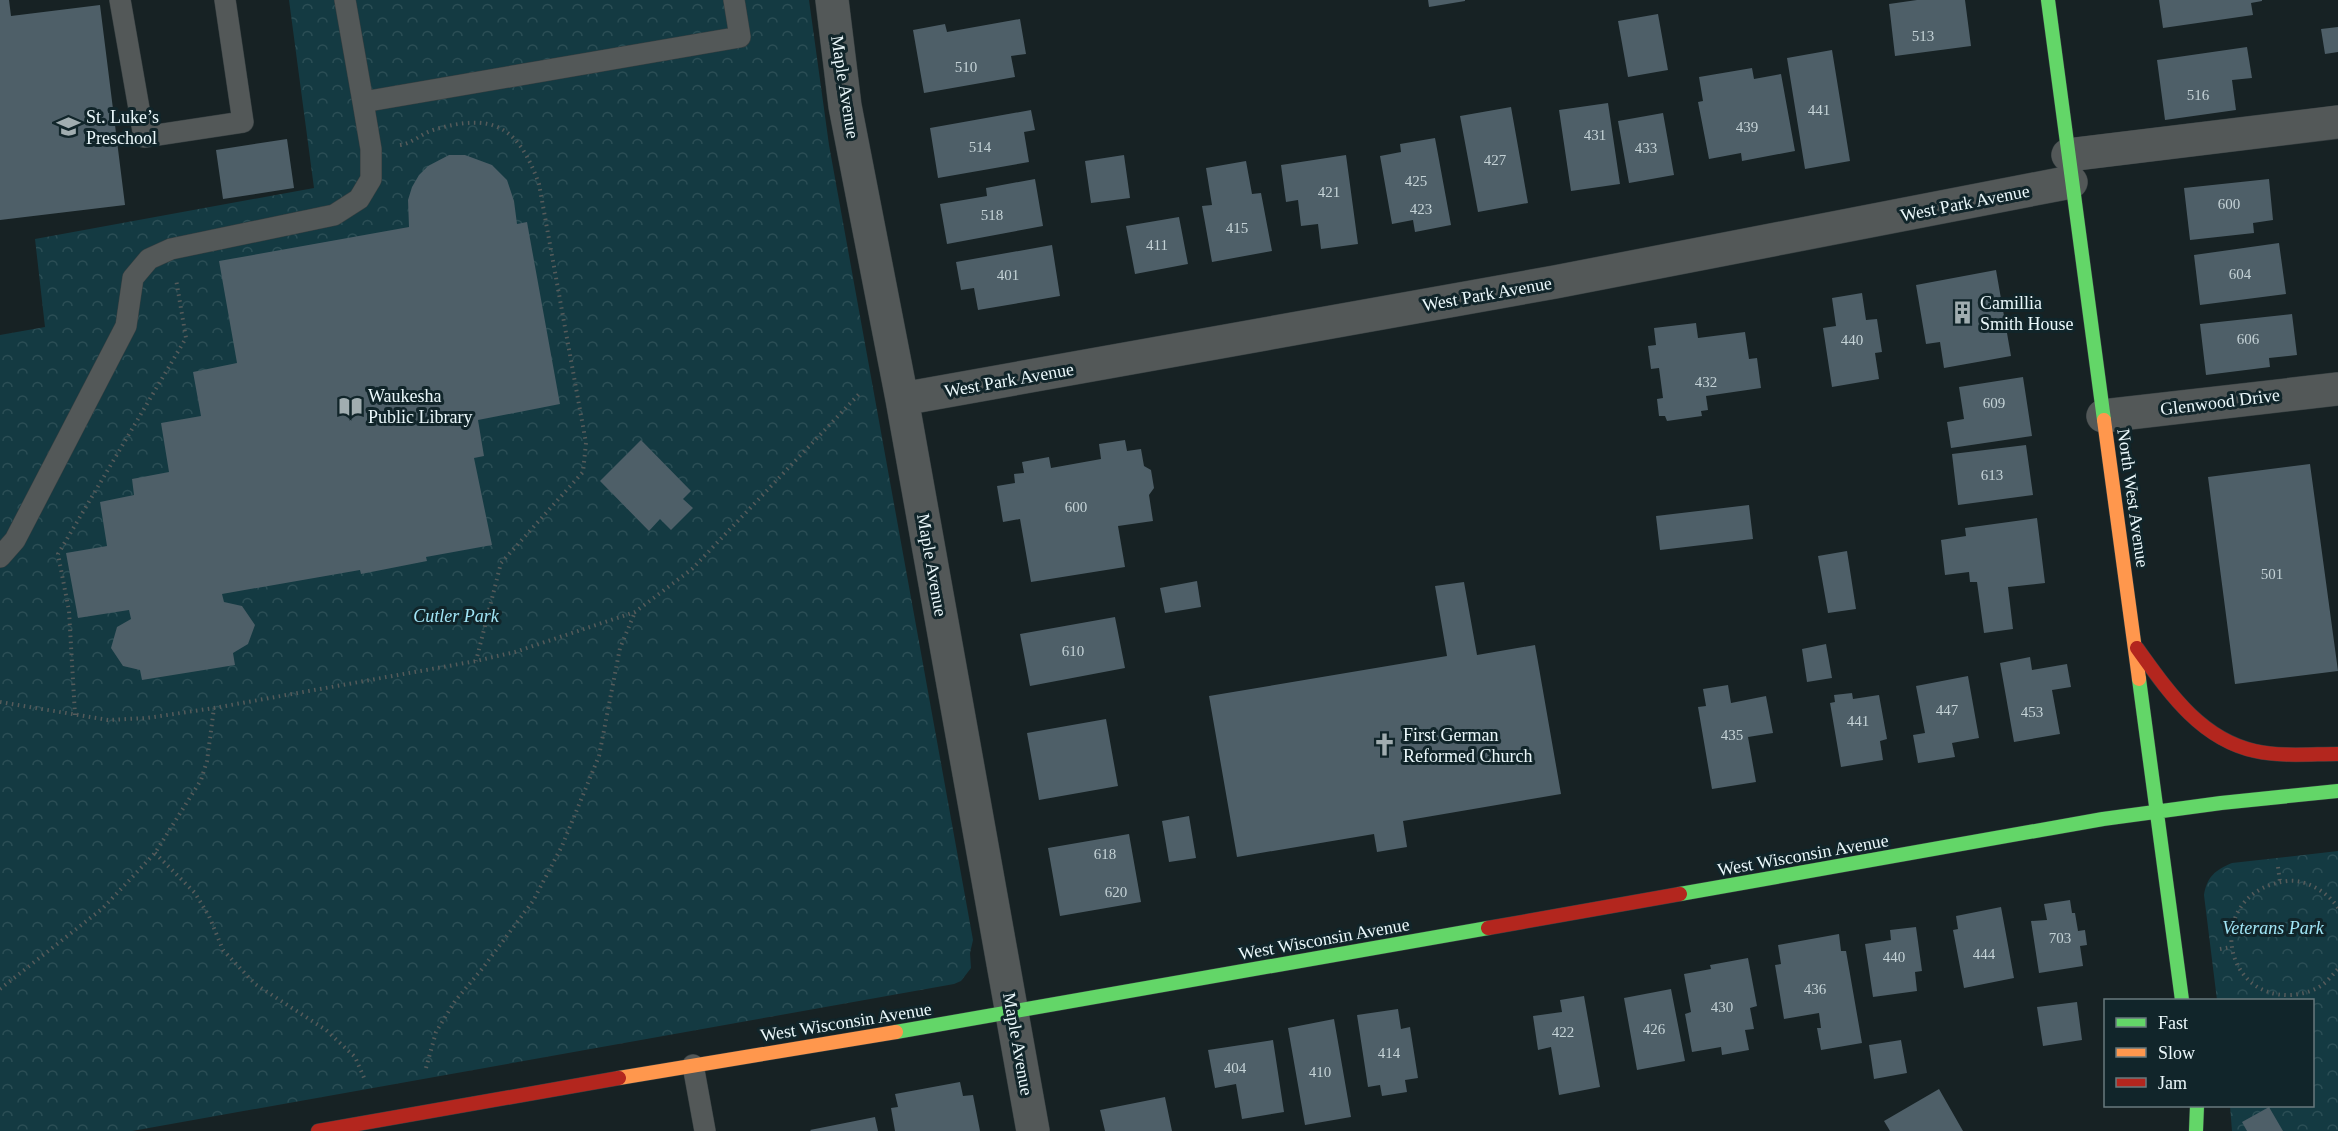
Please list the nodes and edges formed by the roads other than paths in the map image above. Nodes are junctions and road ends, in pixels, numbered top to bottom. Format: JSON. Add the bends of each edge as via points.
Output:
{"nodes":[{"id":1,"x":120,"y":0,"type":"edge"},
{"id":2,"x":225,"y":0,"type":"edge"},
{"id":3,"x":345,"y":0,"type":"edge"},
{"id":4,"x":734,"y":0,"type":"edge"},
{"id":5,"x":831,"y":0,"type":"edge"},
{"id":6,"x":2048,"y":0,"type":"edge"},
{"id":7,"x":363,"y":102,"type":"junction"},
{"id":8,"x":2338,"y":122,"type":"edge"},
{"id":9,"x":2069,"y":169,"type":"junction"},
{"id":10,"x":2338,"y":388,"type":"edge"},
{"id":11,"x":902,"y":399,"type":"junction"},
{"id":12,"x":2103,"y":416,"type":"junction"},
{"id":13,"x":0,"y":556,"type":"edge"},
{"id":14,"x":2136,"y":646,"type":"junction"},
{"id":15,"x":2338,"y":754,"type":"edge"},
{"id":16,"x":2338,"y":791,"type":"edge"},
{"id":17,"x":2155,"y":811,"type":"junction"},
{"id":18,"x":2182,"y":999,"type":"edge"},
{"id":19,"x":1012,"y":1013,"type":"junction"},
{"id":20,"x":693,"y":1065,"type":"junction"},
{"id":21,"x":2197,"y":1109,"type":"edge"},
{"id":22,"x":402,"y":1116,"type":"junction"},
{"id":23,"x":318,"y":1131,"type":"edge"},
{"id":24,"x":404,"y":1131,"type":"edge"},
{"id":25,"x":705,"y":1131,"type":"edge"},
{"id":26,"x":1033,"y":1131,"type":"edge"},
{"id":27,"x":2196,"y":1131,"type":"edge"}],
"edges":[{"from":1,"to":2,"type":"lane","via":[[144,137],[243,122]]},
{"from":3,"to":7,"type":"lane"},
{"from":4,"to":7,"type":"lane","via":[[740,37]]},
{"from":5,"to":11,"type":"street","name":"Maple Avenue","via":[[845,106]]},
{"from":6,"to":9,"type":"main road","name":"North West Avenue"},
{"from":7,"to":13,"type":"lane","via":[[371,149],[371,179],[360,199],[334,215],[171,249],[149,259],[133,278],[126,326],[15,540]]},
{"from":8,"to":9,"type":"street","name":"West Park Avenue"},
{"from":9,"to":11,"type":"street","name":"West Park Avenue","via":[[1555,282]]},
{"from":9,"to":12,"type":"main road","name":"North West Avenue"},
{"from":10,"to":12,"type":"street","name":"Glenwood Drive"},
{"from":11,"to":19,"type":"street","name":"Maple Avenue"},
{"from":12,"to":14,"type":"main road","name":"North West Avenue"},
{"from":14,"to":15,"type":"main road","via":[[2170,693],[2202,727],[2225,742],[2255,751]]},
{"from":14,"to":17,"type":"main road","name":"North West Avenue"},
{"from":16,"to":17,"type":"main road","name":"West Wisconsin Avenue"},
{"from":17,"to":18,"type":"main road","name":"North West Avenue"},
{"from":17,"to":19,"type":"main road","name":"West Wisconsin Avenue"},
{"from":19,"to":20,"type":"main road","name":"West Wisconsin Avenue"},
{"from":19,"to":26,"type":"street","name":"Maple Avenue"},
{"from":20,"to":22,"type":"main road","name":"West Wisconsin Avenue"},
{"from":20,"to":25,"type":"lane"},
{"from":21,"to":27,"type":"main road"},
{"from":22,"to":23,"type":"main road","name":"West Wisconsin Avenue"},
{"from":22,"to":24,"type":"main road"}]}
